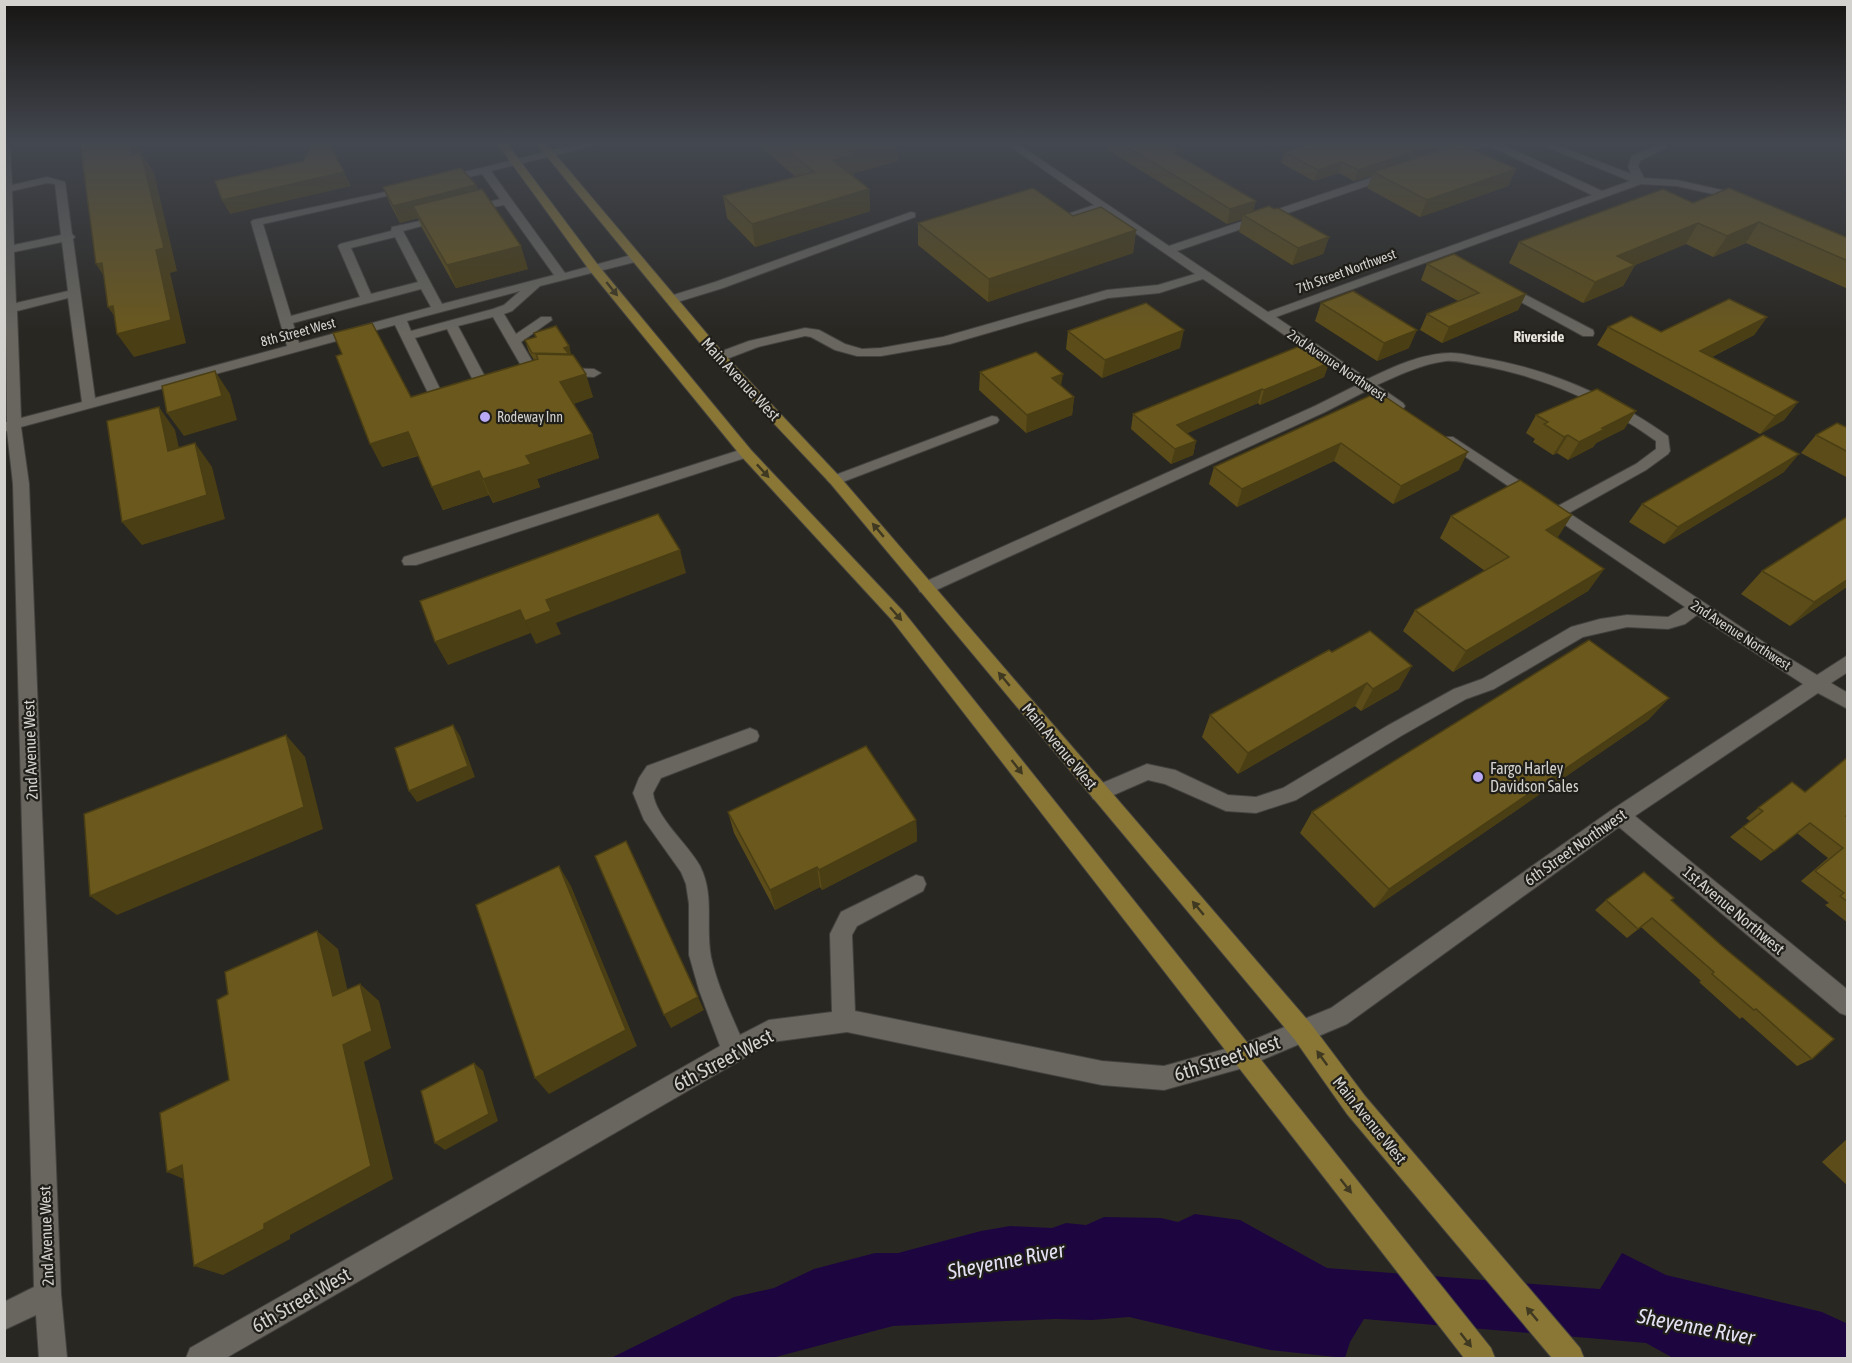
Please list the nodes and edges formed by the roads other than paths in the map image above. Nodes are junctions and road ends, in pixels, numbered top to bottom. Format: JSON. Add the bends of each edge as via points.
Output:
{"nodes":[{"id":1,"x":7,"y":206,"type":"edge"},
{"id":2,"x":64,"y":206,"type":"edge"},
{"id":3,"x":330,"y":206,"type":"edge"},
{"id":4,"x":489,"y":206,"type":"edge"},
{"id":5,"x":509,"y":206,"type":"edge"},
{"id":6,"x":548,"y":206,"type":"edge"},
{"id":7,"x":592,"y":206,"type":"edge"},
{"id":8,"x":1102,"y":206,"type":"joint"},
{"id":9,"x":1300,"y":206,"type":"edge"},
{"id":10,"x":1575,"y":206,"type":"edge"},
{"id":11,"x":911,"y":215,"type":"dead end"},
{"id":12,"x":1060,"y":220,"type":"edge"},
{"id":13,"x":398,"y":233,"type":"junction"},
{"id":14,"x":69,"y":237,"type":"junction"},
{"id":15,"x":9,"y":250,"type":"junction"},
{"id":16,"x":1168,"y":250,"type":"junction"},
{"id":17,"x":635,"y":258,"type":"junction"},
{"id":18,"x":594,"y":268,"type":"junction"},
{"id":19,"x":1204,"y":275,"type":"junction"},
{"id":20,"x":561,"y":276,"type":"junction"},
{"id":21,"x":1494,"y":282,"type":"edge"},
{"id":22,"x":538,"y":283,"type":"junction"},
{"id":23,"x":424,"y":284,"type":"junction"},
{"id":24,"x":74,"y":293,"type":"junction"},
{"id":25,"x":367,"y":299,"type":"junction"},
{"id":26,"x":670,"y":300,"type":"junction"},
{"id":27,"x":12,"y":308,"type":"junction"},
{"id":28,"x":438,"y":309,"type":"junction"},
{"id":29,"x":497,"y":312,"type":"junction"},
{"id":30,"x":1265,"y":317,"type":"junction"},
{"id":31,"x":399,"y":319,"type":"junction"},
{"id":32,"x":546,"y":320,"type":"dead end"},
{"id":33,"x":286,"y":321,"type":"junction"},
{"id":34,"x":451,"y":324,"type":"junction"},
{"id":35,"x":1588,"y":333,"type":"dead end"},
{"id":36,"x":409,"y":335,"type":"junction"},
{"id":37,"x":513,"y":342,"type":"junction"},
{"id":38,"x":294,"y":348,"type":"junction"},
{"id":39,"x":719,"y":357,"type":"junction"},
{"id":40,"x":541,"y":371,"type":"junction"},
{"id":41,"x":594,"y":373,"type":"dead end"},
{"id":42,"x":1365,"y":384,"type":"junction"},
{"id":43,"x":482,"y":387,"type":"junction"},
{"id":44,"x":89,"y":405,"type":"junction"},
{"id":45,"x":1413,"y":416,"type":"edge"},
{"id":46,"x":992,"y":420,"type":"dead end"},
{"id":47,"x":9,"y":426,"type":"edge"},
{"id":48,"x":1432,"y":429,"type":"edge"},
{"id":49,"x":746,"y":453,"type":"junction"},
{"id":50,"x":835,"y":480,"type":"junction"},
{"id":51,"x":1557,"y":513,"type":"junction"},
{"id":52,"x":410,"y":561,"type":"dead end"},
{"id":53,"x":926,"y":588,"type":"junction"},
{"id":54,"x":1697,"y":606,"type":"junction"},
{"id":55,"x":1848,"y":662,"type":"edge"},
{"id":56,"x":1817,"y":684,"type":"junction"},
{"id":57,"x":1848,"y":702,"type":"edge"},
{"id":58,"x":750,"y":736,"type":"dead end"},
{"id":59,"x":1101,"y":793,"type":"junction"},
{"id":60,"x":1620,"y":815,"type":"junction"},
{"id":61,"x":916,"y":884,"type":"dead end"},
{"id":62,"x":1848,"y":1005,"type":"edge"},
{"id":63,"x":844,"y":1021,"type":"junction"},
{"id":64,"x":1303,"y":1032,"type":"junction"},
{"id":65,"x":734,"y":1051,"type":"junction"},
{"id":66,"x":1244,"y":1056,"type":"junction"},
{"id":67,"x":48,"y":1294,"type":"junction"},
{"id":68,"x":4,"y":1317,"type":"edge"},
{"id":69,"x":53,"y":1359,"type":"edge"},
{"id":70,"x":200,"y":1359,"type":"edge"},
{"id":71,"x":1481,"y":1359,"type":"edge"},
{"id":72,"x":1570,"y":1359,"type":"edge"}],
"edges":[{"from":1,"to":15,"type":"street","name":"2nd Avenue West"},
{"from":2,"to":14,"type":"street"},
{"from":3,"to":33,"type":"street","via":[[256,222]]},
{"from":4,"to":13,"type":"street","via":[[396,229]]},
{"from":5,"to":20,"type":"street"},
{"from":6,"to":18,"type":"main road"},
{"from":7,"to":17,"type":"main road","name":"Main Avenue West"},
{"from":8,"to":12,"type":"street"},
{"from":8,"to":16,"type":"street","name":"2nd Avenue Northwest"},
{"from":9,"to":16,"type":"street"},
{"from":10,"to":30,"type":"street","name":"7th Street Northwest","via":[[1447,256]]},
{"from":11,"to":26,"type":"street"},
{"from":13,"to":23,"type":"street"},
{"from":13,"to":25,"type":"street","via":[[344,246]]},
{"from":14,"to":15,"type":"street"},
{"from":14,"to":24,"type":"street"},
{"from":15,"to":27,"type":"street","name":"2nd Avenue West"},
{"from":16,"to":19,"type":"street","name":"2nd Avenue Northwest"},
{"from":17,"to":18,"type":"street","name":"8th Street West"},
{"from":17,"to":26,"type":"main road","name":"Main Avenue West"},
{"from":18,"to":20,"type":"street","name":"8th Street West"},
{"from":18,"to":49,"type":"main road","one_way":true},
{"from":19,"to":30,"type":"street","name":"2nd Avenue Northwest"},
{"from":19,"to":39,"type":"street","via":[[1163,288],[1107,294],[945,341],[881,352],[862,353],[805,332]]},
{"from":20,"to":22,"type":"street","name":"8th Street West"},
{"from":21,"to":35,"type":"street"},
{"from":22,"to":28,"type":"street","name":"8th Street West"},
{"from":22,"to":29,"type":"street"},
{"from":23,"to":25,"type":"street"},
{"from":23,"to":28,"type":"street"},
{"from":24,"to":27,"type":"street"},
{"from":24,"to":44,"type":"street"},
{"from":25,"to":33,"type":"street"},
{"from":26,"to":39,"type":"main road","name":"Main Avenue West"},
{"from":27,"to":47,"type":"street","name":"2nd Avenue West"},
{"from":28,"to":31,"type":"street","name":"8th Street West"},
{"from":29,"to":34,"type":"street"},
{"from":29,"to":37,"type":"street"},
{"from":30,"to":42,"type":"street","name":"2nd Avenue Northwest"},
{"from":31,"to":36,"type":"street"},
{"from":31,"to":38,"type":"street","name":"8th Street West"},
{"from":32,"to":37,"type":"street"},
{"from":33,"to":38,"type":"street"},
{"from":34,"to":36,"type":"street"},
{"from":34,"to":43,"type":"street"},
{"from":36,"to":43,"type":"street","via":[[439,401]]},
{"from":37,"to":40,"type":"street"},
{"from":38,"to":44,"type":"street","name":"8th Street West"},
{"from":39,"to":50,"type":"main road","name":"Main Avenue West"},
{"from":40,"to":41,"type":"street"},
{"from":40,"to":43,"type":"street"},
{"from":42,"to":45,"type":"street","name":"2nd Avenue Northwest"},
{"from":42,"to":51,"type":"street","via":[[1448,357],[1497,363],[1570,387],[1647,427],[1663,440],[1663,451],[1641,467]]},
{"from":42,"to":53,"type":"street","via":[[1320,409]]},
{"from":44,"to":47,"type":"street","name":"8th Street West"},
{"from":46,"to":50,"type":"street"},
{"from":47,"to":67,"type":"street","name":"2nd Avenue West","via":[[21,484]]},
{"from":48,"to":51,"type":"street","name":"2nd Avenue Northwest"},
{"from":49,"to":52,"type":"street"},
{"from":49,"to":66,"type":"main road","one_way":true,"via":[[897,615]]},
{"from":53,"to":50,"type":"main road","name":"Main Avenue West","one_way":true},
{"from":51,"to":54,"type":"street","name":"2nd Avenue Northwest"},
{"from":59,"to":53,"type":"main road","name":"Main Avenue West","one_way":true},
{"from":54,"to":56,"type":"street","name":"2nd Avenue Northwest"},
{"from":54,"to":59,"type":"street","via":[[1668,623],[1626,621],[1577,632],[1488,684],[1460,694],[1363,748],[1289,794],[1256,805],[1226,803],[1168,776],[1147,772]]},
{"from":55,"to":56,"type":"street","name":"6th Street Northwest"},
{"from":56,"to":57,"type":"street","name":"2nd Avenue Northwest"},
{"from":56,"to":60,"type":"street","name":"6th Street Northwest"},
{"from":58,"to":65,"type":"street","via":[[654,772],[642,795],[692,870],[700,889],[701,958]]},
{"from":64,"to":59,"type":"main road","name":"Main Avenue West","one_way":true},
{"from":60,"to":62,"type":"street","name":"1st Avenue Northwest"},
{"from":60,"to":64,"type":"street","name":"6th Street Northwest","via":[[1339,1016]]},
{"from":61,"to":63,"type":"street","via":[[849,919],[841,934]]},
{"from":63,"to":65,"type":"street","name":"6th Street West","via":[[769,1031]]},
{"from":63,"to":66,"type":"street","name":"6th Street West","via":[[1102,1073],[1164,1078]]},
{"from":64,"to":66,"type":"street","name":"6th Street West"},
{"from":72,"to":64,"type":"main road","name":"Main Avenue West","one_way":true,"via":[[1356,1105]]},
{"from":65,"to":70,"type":"street","name":"6th Street West"},
{"from":66,"to":71,"type":"main road","one_way":true},
{"from":67,"to":68,"type":"street"},
{"from":67,"to":69,"type":"street","name":"2nd Avenue West"}]}
